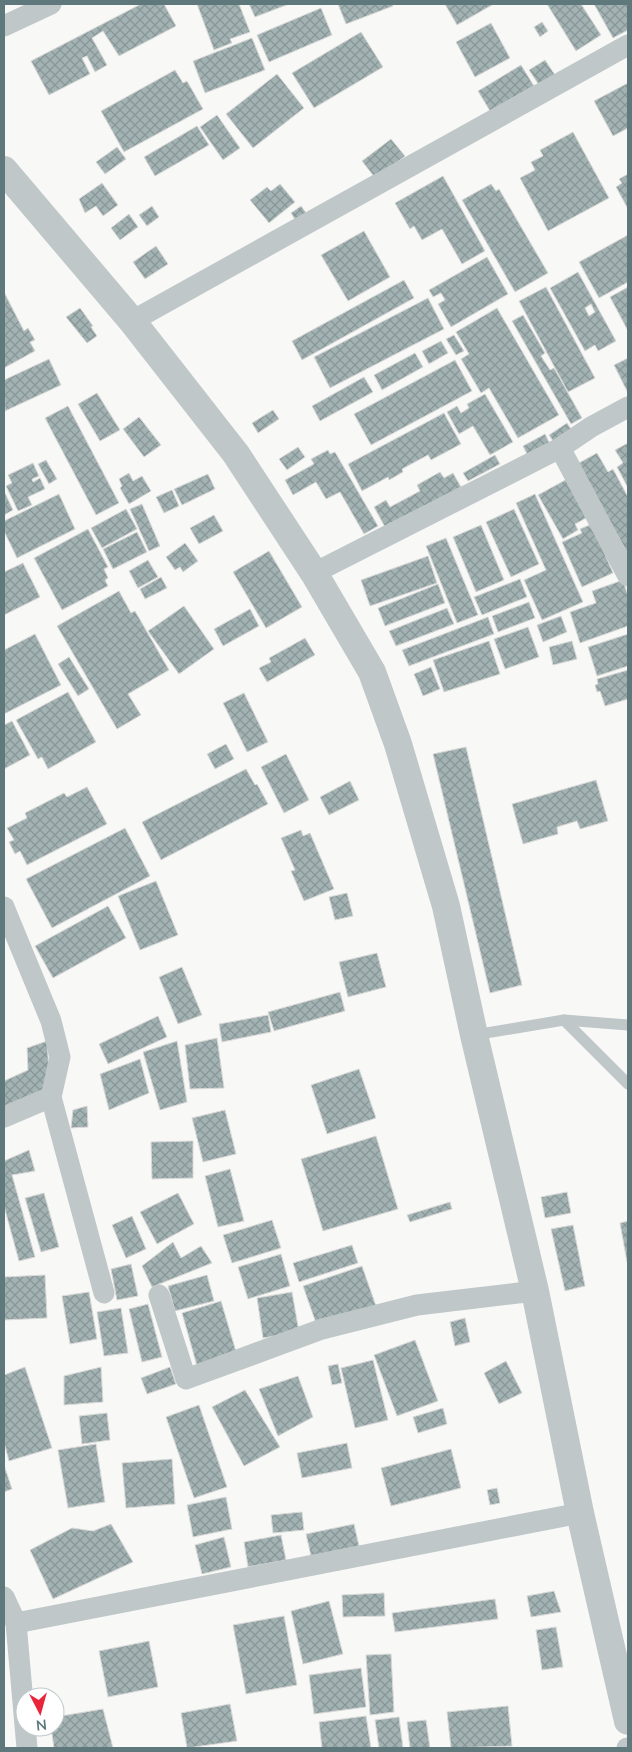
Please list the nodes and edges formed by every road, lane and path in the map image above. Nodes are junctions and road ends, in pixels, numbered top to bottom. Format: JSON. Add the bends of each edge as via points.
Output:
{"nodes":[{"id":1,"x":51,"y":4,"type":"edge"},
{"id":2,"x":4,"y":26,"type":"edge"},
{"id":3,"x":628,"y":45,"type":"edge"},
{"id":4,"x":4,"y":170,"type":"edge"},
{"id":5,"x":132,"y":321,"type":"junction"},
{"id":6,"x":628,"y":408,"type":"edge"},
{"id":7,"x":560,"y":448,"type":"junction"},
{"id":8,"x":314,"y":573,"type":"junction"},
{"id":9,"x":628,"y":576,"type":"edge"},
{"id":10,"x":4,"y":907,"type":"edge"},
{"id":11,"x":564,"y":1020,"type":"junction"},
{"id":12,"x":628,"y":1025,"type":"edge"},
{"id":13,"x":474,"y":1035,"type":"junction"},
{"id":14,"x":628,"y":1084,"type":"edge"},
{"id":15,"x":51,"y":1097,"type":"junction"},
{"id":16,"x":4,"y":1117,"type":"edge"},
{"id":17,"x":535,"y":1291,"type":"junction"},
{"id":18,"x":104,"y":1293,"type":"dead end"},
{"id":19,"x":159,"y":1295,"type":"dead end"},
{"id":20,"x":580,"y":1513,"type":"junction"},
{"id":21,"x":4,"y":1597,"type":"edge"},
{"id":22,"x":16,"y":1623,"type":"junction"},
{"id":23,"x":628,"y":1721,"type":"edge"},
{"id":24,"x":27,"y":1748,"type":"edge"}],
"edges":[{"from":1,"to":2,"type":"street"},
{"from":3,"to":5,"type":"street"},
{"from":4,"to":5,"type":"street"},
{"from":5,"to":8,"type":"street","via":[[236,454]]},
{"from":6,"to":7,"type":"street"},
{"from":7,"to":8,"type":"street"},
{"from":7,"to":9,"type":"street"},
{"from":8,"to":13,"type":"street","via":[[372,672],[398,744],[446,906]]},
{"from":10,"to":15,"type":"street","via":[[56,1039],[60,1057]]},
{"from":11,"to":12,"type":"lane"},
{"from":11,"to":13,"type":"lane"},
{"from":11,"to":14,"type":"lane"},
{"from":13,"to":17,"type":"street"},
{"from":15,"to":16,"type":"street"},
{"from":15,"to":18,"type":"street"},
{"from":17,"to":19,"type":"street","via":[[407,1308],[322,1329],[186,1379]]},
{"from":17,"to":20,"type":"street"},
{"from":20,"to":22,"type":"street"},
{"from":20,"to":23,"type":"street"},
{"from":21,"to":22,"type":"street"},
{"from":22,"to":24,"type":"street"}]}
